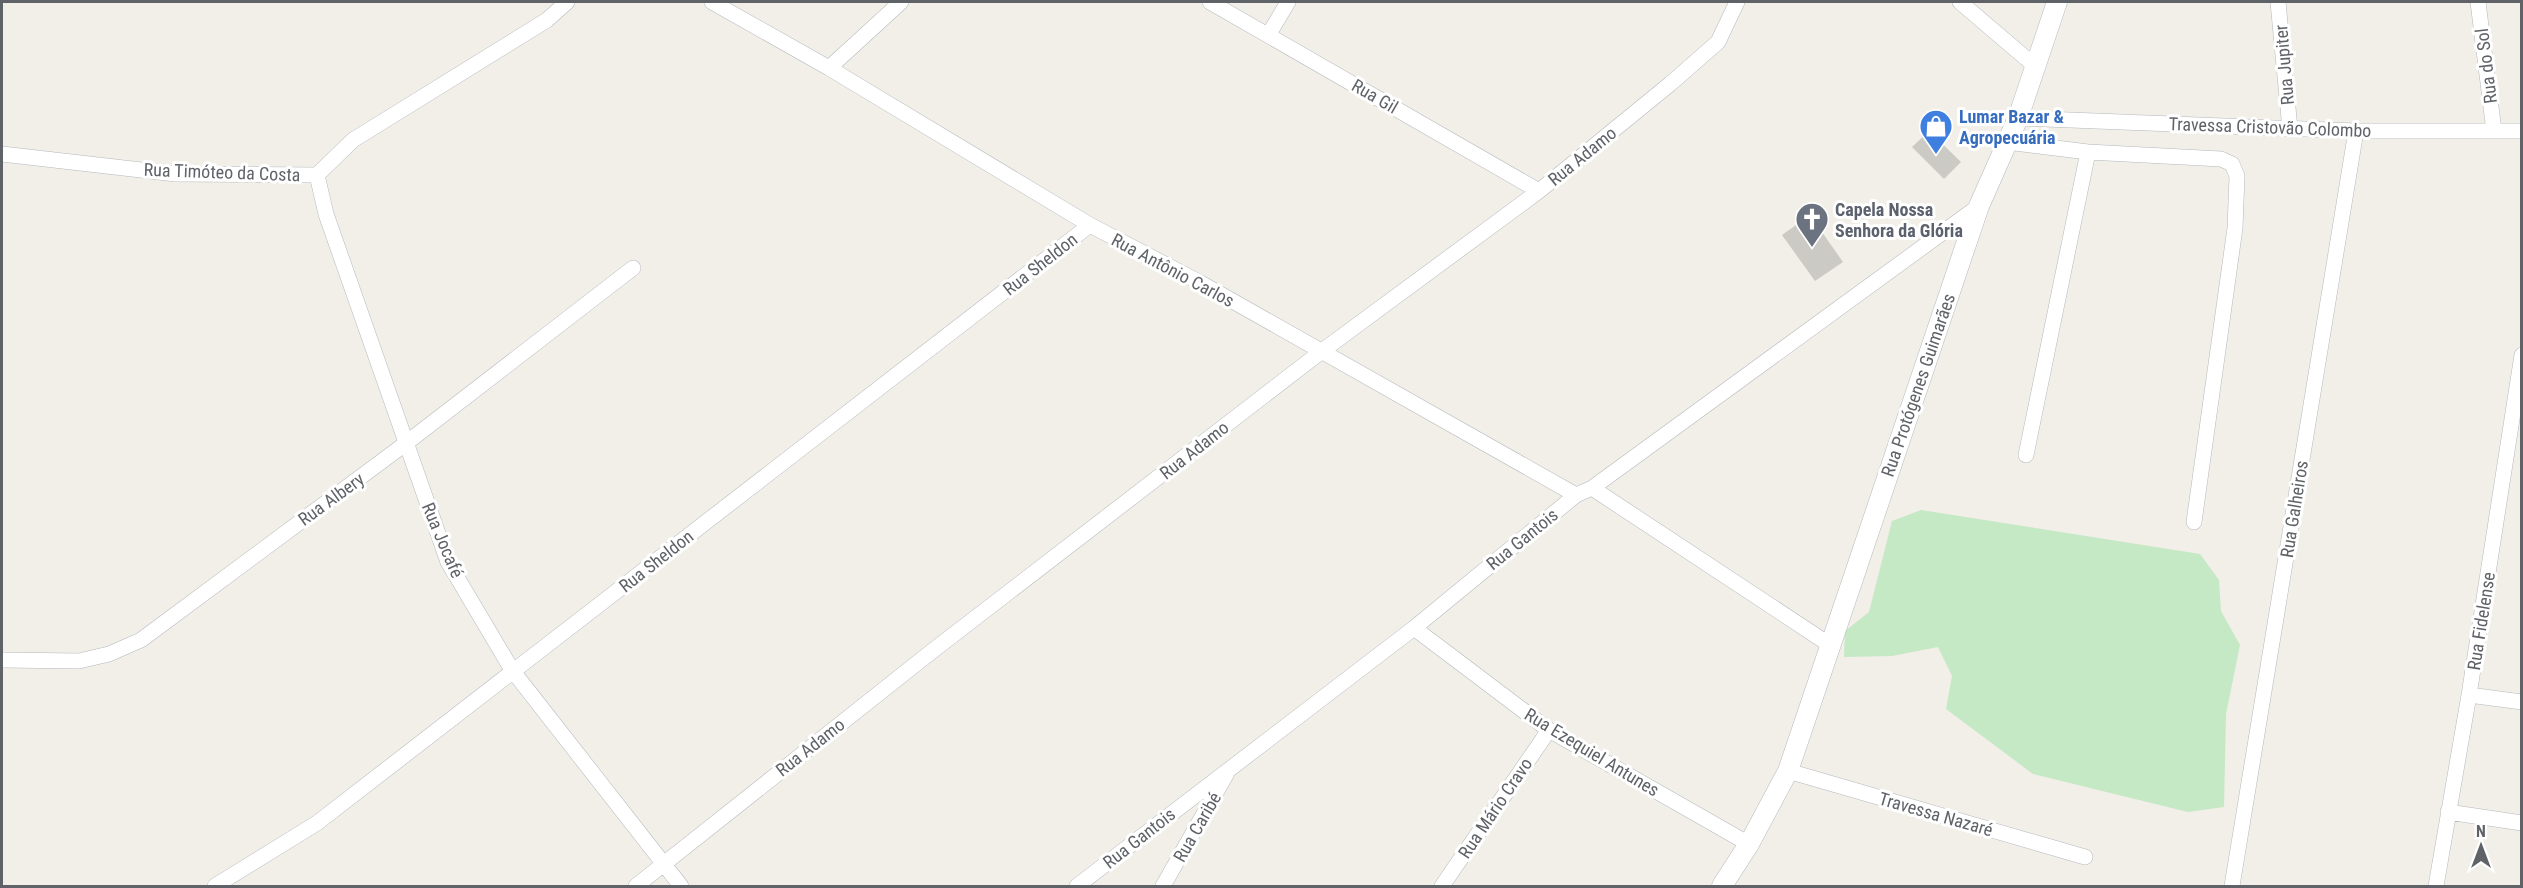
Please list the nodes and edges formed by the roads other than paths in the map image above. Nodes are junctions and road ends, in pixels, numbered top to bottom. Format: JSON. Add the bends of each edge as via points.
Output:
{"nodes":[{"id":1,"x":567,"y":2,"type":"edge"},
{"id":2,"x":712,"y":2,"type":"edge"},
{"id":3,"x":902,"y":2,"type":"edge"},
{"id":4,"x":1210,"y":2,"type":"edge"},
{"id":5,"x":1288,"y":2,"type":"edge"},
{"id":6,"x":1737,"y":2,"type":"edge"},
{"id":7,"x":1960,"y":2,"type":"edge"},
{"id":8,"x":2057,"y":2,"type":"edge"},
{"id":9,"x":2278,"y":2,"type":"edge"},
{"id":10,"x":2478,"y":2,"type":"edge"},
{"id":11,"x":1269,"y":34,"type":"junction"},
{"id":12,"x":2036,"y":66,"type":"junction"},
{"id":13,"x":829,"y":68,"type":"junction"},
{"id":14,"x":2018,"y":118,"type":"junction"},
{"id":15,"x":2290,"y":129,"type":"junction"},
{"id":16,"x":2356,"y":131,"type":"junction"},
{"id":17,"x":2494,"y":131,"type":"junction"},
{"id":18,"x":2522,"y":131,"type":"edge"},
{"id":19,"x":2007,"y":142,"type":"junction"},
{"id":20,"x":2088,"y":152,"type":"junction"},
{"id":21,"x":2,"y":154,"type":"edge"},
{"id":22,"x":317,"y":175,"type":"junction"},
{"id":23,"x":1539,"y":191,"type":"junction"},
{"id":24,"x":1979,"y":207,"type":"junction"},
{"id":25,"x":1089,"y":225,"type":"junction"},
{"id":26,"x":633,"y":268,"type":"dead end"},
{"id":27,"x":1322,"y":351,"type":"junction"},
{"id":28,"x":2522,"y":355,"type":"edge"},
{"id":29,"x":405,"y":444,"type":"junction"},
{"id":30,"x":2026,"y":455,"type":"dead end"},
{"id":31,"x":1592,"y":489,"type":"junction"},
{"id":32,"x":1576,"y":495,"type":"junction"},
{"id":33,"x":2194,"y":522,"type":"dead end"},
{"id":34,"x":1413,"y":628,"type":"junction"},
{"id":35,"x":1830,"y":645,"type":"junction"},
{"id":36,"x":2,"y":660,"type":"edge"},
{"id":37,"x":512,"y":670,"type":"junction"},
{"id":38,"x":2469,"y":694,"type":"junction"},
{"id":39,"x":2522,"y":702,"type":"edge"},
{"id":40,"x":1549,"y":730,"type":"junction"},
{"id":41,"x":1230,"y":768,"type":"junction"},
{"id":42,"x":1788,"y":771,"type":"junction"},
{"id":43,"x":2448,"y":812,"type":"junction"},
{"id":44,"x":2522,"y":823,"type":"edge"},
{"id":45,"x":1749,"y":844,"type":"junction"},
{"id":46,"x":2085,"y":857,"type":"dead end"},
{"id":47,"x":664,"y":863,"type":"junction"},
{"id":48,"x":214,"y":886,"type":"edge"},
{"id":49,"x":636,"y":886,"type":"edge"},
{"id":50,"x":681,"y":886,"type":"edge"},
{"id":51,"x":1077,"y":886,"type":"edge"},
{"id":52,"x":1163,"y":886,"type":"edge"},
{"id":53,"x":1442,"y":886,"type":"edge"},
{"id":54,"x":1722,"y":886,"type":"edge"},
{"id":55,"x":2232,"y":886,"type":"edge"},
{"id":56,"x":2436,"y":886,"type":"edge"}],
"edges":[{"from":1,"to":22,"type":"street","name":"Rua Timóteo da Costa","via":[[547,20],[353,140]]},
{"from":2,"to":13,"type":"street","name":"Rua Antônio Carlos"},
{"from":3,"to":13,"type":"street"},
{"from":4,"to":11,"type":"street","name":"Rua Gil"},
{"from":5,"to":11,"type":"street"},
{"from":6,"to":23,"type":"street","name":"Rua Adamo","via":[[1718,42]]},
{"from":7,"to":12,"type":"street"},
{"from":8,"to":12,"type":"street","name":"Rua Protógenes Guimarães"},
{"from":9,"to":15,"type":"street","name":"Rua Jupiter"},
{"from":10,"to":17,"type":"street","name":"Rua do Sol"},
{"from":11,"to":23,"type":"street","name":"Rua Gil"},
{"from":12,"to":14,"type":"street","name":"Rua Protógenes Guimarães"},
{"from":13,"to":25,"type":"street","name":"Rua Antônio Carlos"},
{"from":14,"to":15,"type":"street","name":"Travessa Cristovão Colombo"},
{"from":14,"to":19,"type":"street","name":"Rua Protógenes Guimarães"},
{"from":15,"to":16,"type":"street","name":"Travessa Cristovão Colombo"},
{"from":16,"to":17,"type":"street","name":"Travessa Cristovão Colombo"},
{"from":16,"to":55,"type":"street","name":"Rua Galheiros"},
{"from":17,"to":18,"type":"street","name":"Travessa Cristovão Colombo"},
{"from":19,"to":20,"type":"street"},
{"from":19,"to":24,"type":"street","name":"Rua Protógenes Guimarães"},
{"from":20,"to":30,"type":"street"},
{"from":20,"to":33,"type":"street","via":[[2221,159],[2232,164],[2238,176],[2235,228]]},
{"from":21,"to":22,"type":"street","name":"Rua Timóteo da Costa","via":[[176,174]]},
{"from":22,"to":29,"type":"street","name":"Rua Jocafé","via":[[326,213]]},
{"from":23,"to":27,"type":"street","name":"Rua Adamo"},
{"from":24,"to":31,"type":"street","name":"Rua Gantois"},
{"from":24,"to":35,"type":"street","name":"Rua Protógenes Guimarães"},
{"from":25,"to":27,"type":"street","name":"Rua Antônio Carlos"},
{"from":25,"to":37,"type":"street","name":"Rua Sheldon"},
{"from":26,"to":29,"type":"street","name":"Rua Albery"},
{"from":27,"to":32,"type":"street","name":"Rua Antônio Carlos"},
{"from":27,"to":47,"type":"street","name":"Rua Adamo"},
{"from":28,"to":38,"type":"street","name":"Rua Fidelense"},
{"from":29,"to":36,"type":"street","name":"Rua Albery","via":[[141,640],[79,661]]},
{"from":29,"to":37,"type":"street","name":"Rua Jocafé","via":[[448,562]]},
{"from":31,"to":32,"type":"street","name":"Rua Gantois"},
{"from":31,"to":35,"type":"street"},
{"from":32,"to":34,"type":"street","name":"Rua Gantois"},
{"from":34,"to":40,"type":"street","name":"Rua Ezequiel Antunes"},
{"from":34,"to":41,"type":"street","name":"Rua Gantois"},
{"from":35,"to":42,"type":"street","name":"Rua Protógenes Guimarães"},
{"from":37,"to":47,"type":"street","name":"Rua Jocafé"},
{"from":37,"to":48,"type":"street","name":"Rua Sheldon","via":[[317,823]]},
{"from":38,"to":39,"type":"street"},
{"from":38,"to":43,"type":"street","name":"Rua Fidelense"},
{"from":40,"to":45,"type":"street","name":"Rua Ezequiel Antunes"},
{"from":40,"to":53,"type":"street","name":"Rua Mário Cravo"},
{"from":41,"to":51,"type":"street","name":"Rua Gantois"},
{"from":41,"to":52,"type":"street","name":"Rua Caribé"},
{"from":42,"to":45,"type":"street","name":"Rua Protógenes Guimarães"},
{"from":42,"to":46,"type":"street","name":"Travessa Nazaré"},
{"from":43,"to":44,"type":"street"},
{"from":43,"to":56,"type":"street","name":"Rua Fidelense"},
{"from":45,"to":54,"type":"street","name":"Rua Protógenes Guimarães"},
{"from":47,"to":49,"type":"street","name":"Rua Adamo"},
{"from":47,"to":50,"type":"street","name":"Rua Jocafé"}]}
